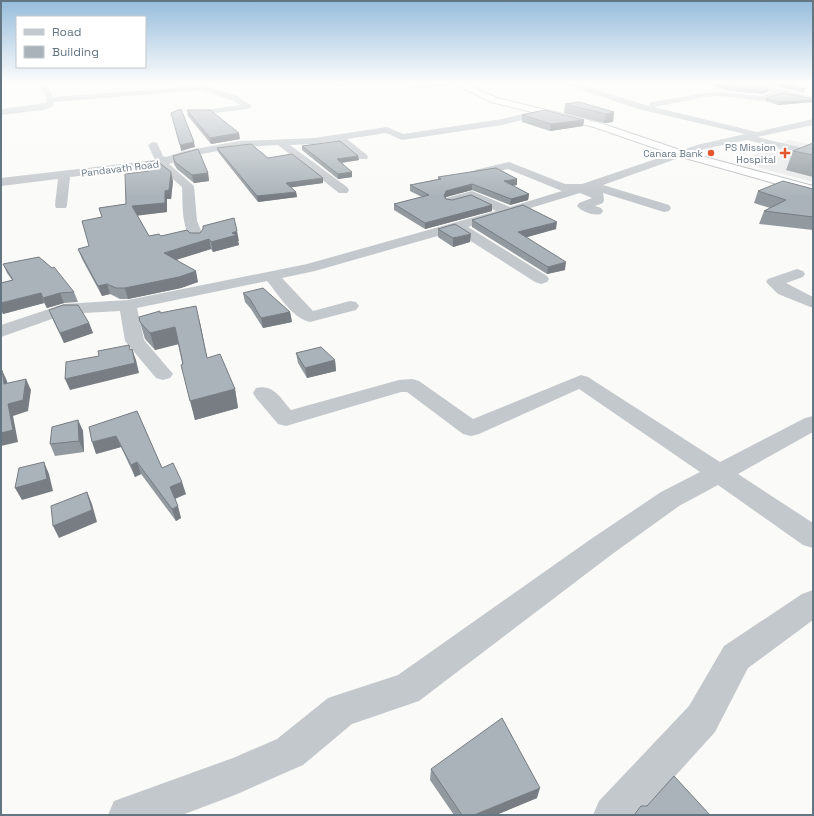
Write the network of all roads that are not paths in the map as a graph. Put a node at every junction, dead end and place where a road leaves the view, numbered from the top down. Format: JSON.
{"nodes":[{"id":1,"x":510,"y":120,"type":"edge"},
{"id":2,"x":577,"y":120,"type":"edge"},
{"id":3,"x":698,"y":120,"type":"edge"},
{"id":4,"x":813,"y":122,"type":"edge"},
{"id":5,"x":785,"y":129,"type":"junction"},
{"id":6,"x":758,"y":134,"type":"junction"},
{"id":7,"x":805,"y":135,"type":"dead end"},
{"id":8,"x":212,"y":136,"type":"edge"},
{"id":9,"x":744,"y":137,"type":"junction"},
{"id":10,"x":339,"y":138,"type":"junction"},
{"id":11,"x":280,"y":142,"type":"junction"},
{"id":12,"x":153,"y":145,"type":"dead end"},
{"id":13,"x":219,"y":148,"type":"junction"},
{"id":14,"x":803,"y":151,"type":"edge"},
{"id":15,"x":682,"y":154,"type":"junction"},
{"id":16,"x":363,"y":157,"type":"dead end"},
{"id":17,"x":163,"y":162,"type":"junction"},
{"id":18,"x":479,"y":172,"type":"edge"},
{"id":19,"x":64,"y":174,"type":"junction"},
{"id":20,"x":1,"y":182,"type":"edge"},
{"id":21,"x":583,"y":188,"type":"junction"},
{"id":22,"x":343,"y":190,"type":"dead end"},
{"id":23,"x":813,"y":190,"type":"edge"},
{"id":24,"x":451,"y":201,"type":"edge"},
{"id":25,"x":60,"y":205,"type":"dead end"},
{"id":26,"x":664,"y":208,"type":"dead end"},
{"id":27,"x":508,"y":211,"type":"junction"},
{"id":28,"x":596,"y":211,"type":"dead end"},
{"id":29,"x":458,"y":226,"type":"junction"},
{"id":30,"x":197,"y":238,"type":"edge"},
{"id":31,"x":797,"y":274,"type":"dead end"},
{"id":32,"x":271,"y":276,"type":"junction"},
{"id":33,"x":541,"y":279,"type":"dead end"},
{"id":34,"x":813,"y":303,"type":"edge"},
{"id":35,"x":128,"y":305,"type":"junction"},
{"id":36,"x":350,"y":306,"type":"dead end"},
{"id":37,"x":1,"y":331,"type":"edge"},
{"id":38,"x":163,"y":374,"type":"dead end"},
{"id":39,"x":264,"y":393,"type":"dead end"},
{"id":40,"x":813,"y":423,"type":"edge"},
{"id":41,"x":719,"y":474,"type":"junction"},
{"id":42,"x":813,"y":537,"type":"edge"},
{"id":43,"x":813,"y":603,"type":"edge"},
{"id":44,"x":128,"y":815,"type":"edge"},
{"id":45,"x":613,"y":815,"type":"edge"}],
"edges":[{"from":1,"to":10,"type":"street","name":"Pandavath Road"},
{"from":2,"to":15,"type":"highway"},
{"from":3,"to":6,"type":"street"},
{"from":4,"to":5,"type":"street"},
{"from":5,"to":6,"type":"street"},
{"from":5,"to":7,"type":"street"},
{"from":6,"to":9,"type":"street"},
{"from":8,"to":13,"type":"street"},
{"from":9,"to":14,"type":"street"},
{"from":9,"to":15,"type":"street"},
{"from":10,"to":11,"type":"street","name":"Pandavath Road"},
{"from":10,"to":16,"type":"street"},
{"from":11,"to":13,"type":"street","name":"Pandavath Road"},
{"from":11,"to":22,"type":"street"},
{"from":12,"to":17,"type":"street"},
{"from":13,"to":17,"type":"street","name":"Pandavath Road"},
{"from":15,"to":21,"type":"street"},
{"from":15,"to":23,"type":"highway"},
{"from":17,"to":19,"type":"street","name":"Pandavath Road"},
{"from":17,"to":30,"type":"street"},
{"from":18,"to":21,"type":"street"},
{"from":19,"to":20,"type":"street","name":"Pandavath Road"},
{"from":19,"to":25,"type":"street"},
{"from":21,"to":26,"type":"street"},
{"from":21,"to":27,"type":"street"},
{"from":21,"to":28,"type":"street"},
{"from":24,"to":27,"type":"street"},
{"from":27,"to":29,"type":"street"},
{"from":29,"to":32,"type":"street"},
{"from":29,"to":33,"type":"street"},
{"from":31,"to":34,"type":"street"},
{"from":32,"to":35,"type":"street"},
{"from":32,"to":36,"type":"street"},
{"from":35,"to":37,"type":"street"},
{"from":35,"to":38,"type":"street"},
{"from":39,"to":41,"type":"street"},
{"from":40,"to":41,"type":"street"},
{"from":41,"to":42,"type":"street"},
{"from":41,"to":44,"type":"street"},
{"from":43,"to":45,"type":"street"}]}
